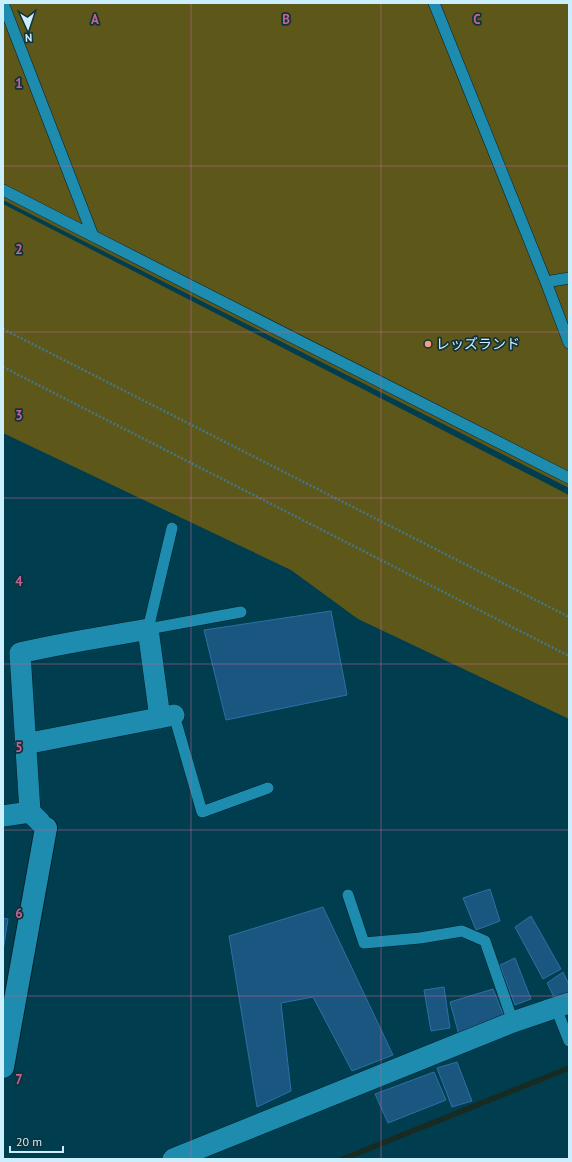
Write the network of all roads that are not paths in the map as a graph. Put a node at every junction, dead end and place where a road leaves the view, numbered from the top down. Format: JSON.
{"nodes":[{"id":1,"x":3,"y":3,"type":"edge"},
{"id":2,"x":434,"y":3,"type":"edge"},
{"id":3,"x":3,"y":190,"type":"edge"},
{"id":4,"x":93,"y":236,"type":"junction"},
{"id":5,"x":569,"y":278,"type":"edge"},
{"id":6,"x":546,"y":282,"type":"junction"},
{"id":7,"x":569,"y":343,"type":"edge"},
{"id":8,"x":569,"y":478,"type":"edge"},
{"id":9,"x":172,"y":528,"type":"dead end"},
{"id":10,"x":242,"y":612,"type":"dead end"},
{"id":11,"x":148,"y":629,"type":"junction"},
{"id":12,"x":167,"y":717,"type":"junction"},
{"id":13,"x":25,"y":744,"type":"junction"},
{"id":14,"x":268,"y":788,"type":"dead end"},
{"id":15,"x":30,"y":812,"type":"junction"},
{"id":16,"x":3,"y":816,"type":"edge"},
{"id":17,"x":46,"y":828,"type":"joint"},
{"id":18,"x":348,"y":895,"type":"dead end"},
{"id":19,"x":563,"y":1005,"type":"edge"},
{"id":20,"x":513,"y":1022,"type":"junction"},
{"id":21,"x":569,"y":1040,"type":"edge"},
{"id":22,"x":3,"y":1067,"type":"edge"},
{"id":23,"x":212,"y":1152,"type":"edge"},
{"id":24,"x":173,"y":1159,"type":"edge"}],
"edges":[{"from":1,"to":4,"type":"lane"},
{"from":2,"to":6,"type":"lane"},
{"from":3,"to":4,"type":"lane"},
{"from":4,"to":8,"type":"lane"},
{"from":5,"to":6,"type":"lane"},
{"from":6,"to":7,"type":"lane"},
{"from":9,"to":11,"type":"lane"},
{"from":10,"to":11,"type":"lane"},
{"from":11,"to":12,"type":"street"},
{"from":11,"to":13,"type":"street"},
{"from":12,"to":13,"type":"street"},
{"from":12,"to":14,"type":"lane"},
{"from":13,"to":15,"type":"street"},
{"from":15,"to":16,"type":"street"},
{"from":15,"to":17,"type":"street"},
{"from":17,"to":22,"type":"street"},
{"from":18,"to":20,"type":"lane"},
{"from":19,"to":20,"type":"street"},
{"from":19,"to":21,"type":"lane"},
{"from":20,"to":23,"type":"street"},
{"from":23,"to":24,"type":"street"}]}
